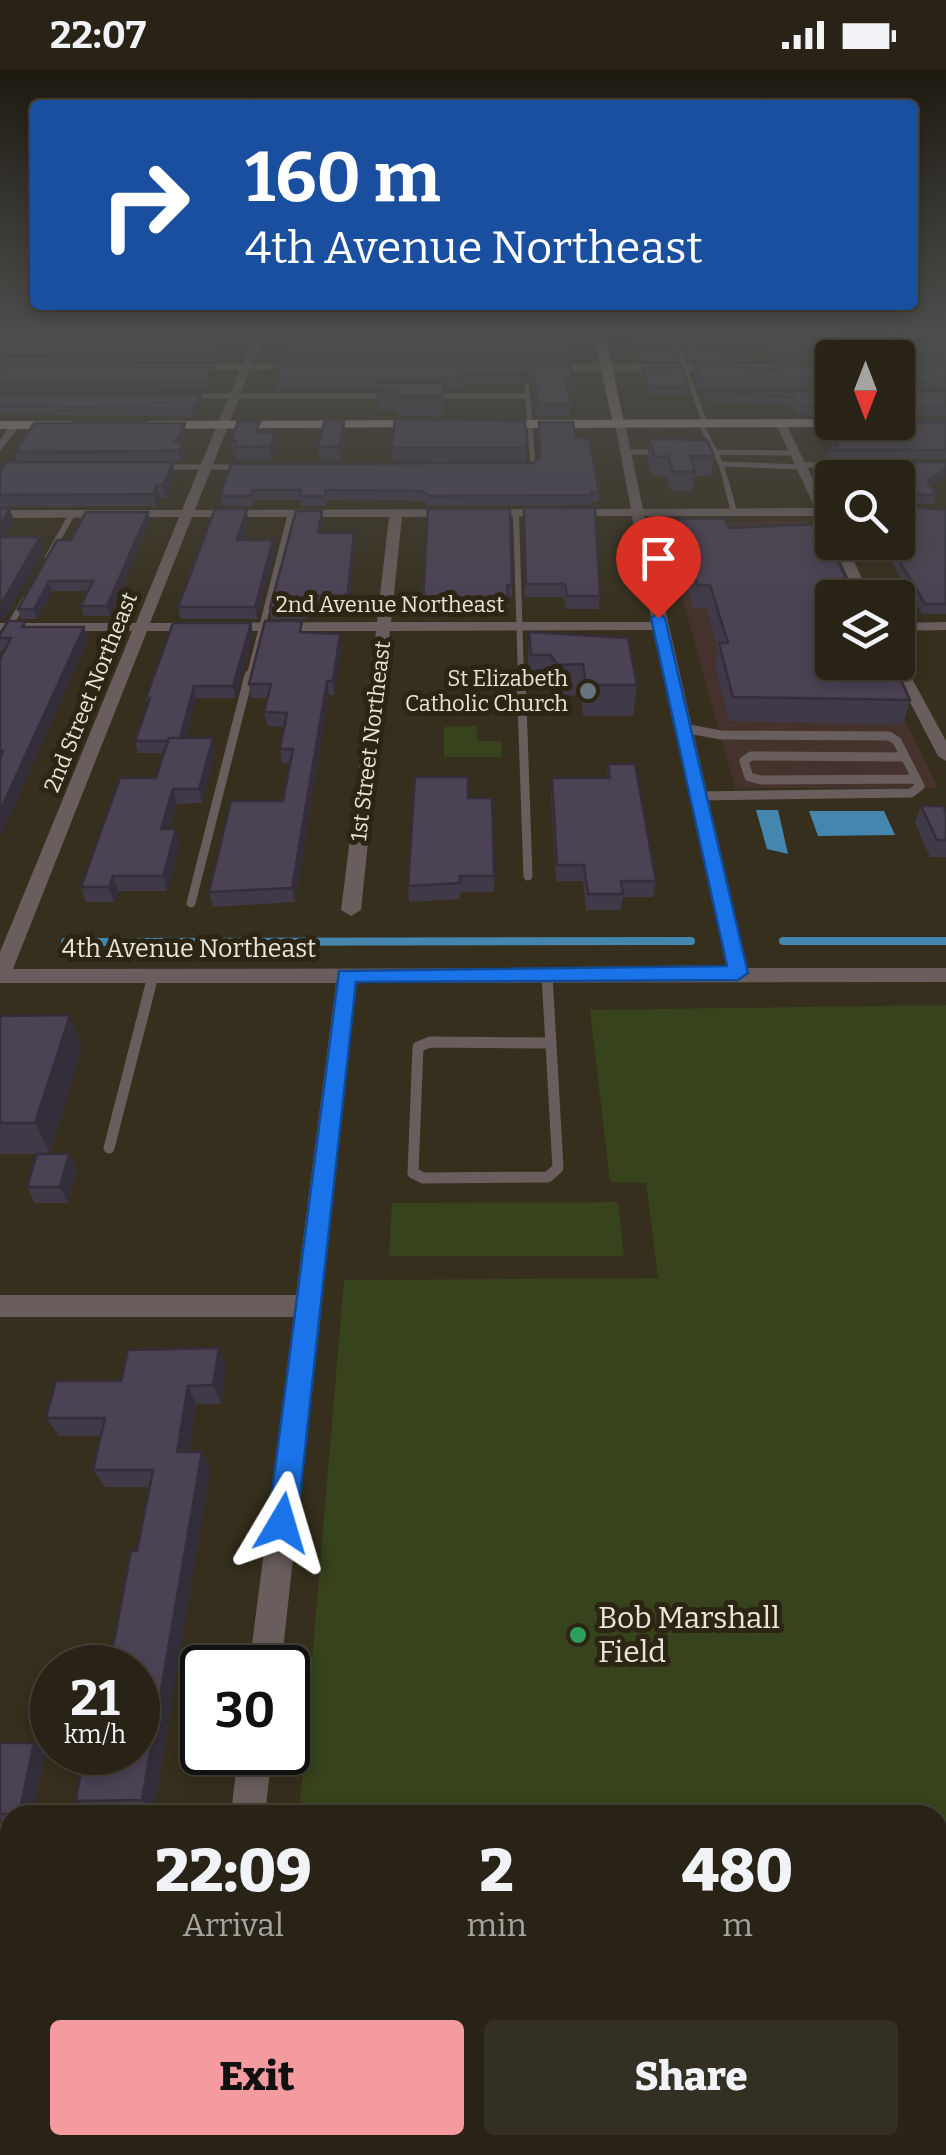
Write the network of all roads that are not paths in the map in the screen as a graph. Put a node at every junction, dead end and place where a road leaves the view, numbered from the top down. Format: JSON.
{"nodes":[{"id":1,"x":221,"y":430,"type":"edge"},
{"id":2,"x":530,"y":430,"type":"edge"},
{"id":3,"x":621,"y":430,"type":"edge"},
{"id":4,"x":706,"y":430,"type":"edge"},
{"id":5,"x":785,"y":430,"type":"edge"},
{"id":6,"x":626,"y":452,"type":"junction"},
{"id":7,"x":678,"y":452,"type":"edge"},
{"id":8,"x":695,"y":452,"type":"edge"},
{"id":9,"x":712,"y":452,"type":"junction"},
{"id":10,"x":799,"y":461,"type":"junction"},
{"id":11,"x":815,"y":462,"type":"edge"},
{"id":12,"x":721,"y":464,"type":"junction"},
{"id":13,"x":152,"y":467,"type":"edge"},
{"id":14,"x":206,"y":467,"type":"junction"},
{"id":15,"x":262,"y":467,"type":"edge"},
{"id":16,"x":514,"y":467,"type":"edge"},
{"id":17,"x":815,"y":489,"type":"edge"},
{"id":18,"x":637,"y":512,"type":"junction"},
{"id":19,"x":734,"y":512,"type":"junction"},
{"id":20,"x":815,"y":512,"type":"edge"},
{"id":21,"x":291,"y":513,"type":"junction"},
{"id":22,"x":396,"y":513,"type":"junction"},
{"id":23,"x":516,"y":513,"type":"junction"},
{"id":24,"x":0,"y":514,"type":"edge"},
{"id":25,"x":72,"y":514,"type":"junction"},
{"id":26,"x":187,"y":514,"type":"junction"},
{"id":27,"x":45,"y":562,"type":"edge"},
{"id":28,"x":27,"y":594,"type":"edge"},
{"id":29,"x":517,"y":626,"type":"junction"},
{"id":30,"x":660,"y":626,"type":"junction"},
{"id":31,"x":946,"y":626,"type":"edge"},
{"id":32,"x":5,"y":627,"type":"edge"},
{"id":33,"x":141,"y":627,"type":"junction"},
{"id":34,"x":261,"y":627,"type":"junction"},
{"id":35,"x":383,"y":627,"type":"junction"},
{"id":36,"x":915,"y":627,"type":"edge"},
{"id":37,"x":0,"y":644,"type":"edge"},
{"id":38,"x":906,"y":680,"type":"edge"},
{"id":39,"x":682,"y":728,"type":"junction"},
{"id":40,"x":905,"y":756,"type":"junction"},
{"id":41,"x":946,"y":756,"type":"edge"},
{"id":42,"x":916,"y":780,"type":"junction"},
{"id":43,"x":698,"y":796,"type":"junction"},
{"id":44,"x":528,"y":876,"type":"dead end"},
{"id":45,"x":191,"y":903,"type":"dead end"},
{"id":46,"x":351,"y":910,"type":"dead end"},
{"id":47,"x":738,"y":973,"type":"junction"},
{"id":48,"x":547,"y":974,"type":"junction"},
{"id":49,"x":946,"y":975,"type":"edge"},
{"id":50,"x":0,"y":976,"type":"edge"},
{"id":51,"x":154,"y":976,"type":"junction"},
{"id":52,"x":346,"y":976,"type":"junction"},
{"id":53,"x":550,"y":1043,"type":"junction"},
{"id":54,"x":109,"y":1148,"type":"dead end"},
{"id":55,"x":0,"y":1306,"type":"edge"},
{"id":56,"x":308,"y":1306,"type":"junction"},
{"id":57,"x":269,"y":1645,"type":"edge"},
{"id":58,"x":253,"y":1775,"type":"edge"},
{"id":59,"x":249,"y":1805,"type":"edge"}],
"edges":[{"from":1,"to":14,"type":"street","name":"2nd Street Northeast"},
{"from":2,"to":16,"type":"lane"},
{"from":3,"to":6,"type":"street"},
{"from":4,"to":9,"type":"lane"},
{"from":5,"to":10,"type":"street"},
{"from":6,"to":7,"type":"lane"},
{"from":6,"to":18,"type":"street"},
{"from":8,"to":9,"type":"lane"},
{"from":9,"to":10,"type":"lane"},
{"from":9,"to":12,"type":"lane"},
{"from":10,"to":11,"type":"lane"},
{"from":10,"to":12,"type":"lane"},
{"from":10,"to":17,"type":"street"},
{"from":12,"to":19,"type":"lane"},
{"from":13,"to":14,"type":"lane"},
{"from":14,"to":15,"type":"lane"},
{"from":14,"to":26,"type":"street","name":"2nd Street Northeast"},
{"from":18,"to":19,"type":"street"},
{"from":18,"to":23,"type":"street"},
{"from":18,"to":30,"type":"street"},
{"from":19,"to":20,"type":"street"},
{"from":21,"to":22,"type":"street"},
{"from":21,"to":26,"type":"street"},
{"from":21,"to":34,"type":"lane"},
{"from":22,"to":23,"type":"street"},
{"from":22,"to":35,"type":"street","name":"1st Street Northeast"},
{"from":23,"to":29,"type":"lane"},
{"from":24,"to":25,"type":"street"},
{"from":25,"to":26,"type":"street"},
{"from":25,"to":27,"type":"lane"},
{"from":26,"to":33,"type":"street","name":"2nd Street Northeast"},
{"from":28,"to":32,"type":"lane"},
{"from":29,"to":30,"type":"street","name":"2nd Avenue Northeast"},
{"from":29,"to":35,"type":"street","name":"2nd Avenue Northeast"},
{"from":29,"to":44,"type":"lane"},
{"from":30,"to":39,"type":"street"},
{"from":31,"to":36,"type":"street"},
{"from":32,"to":33,"type":"street","name":"2nd Avenue Northeast"},
{"from":32,"to":37,"type":"lane"},
{"from":33,"to":34,"type":"street","name":"2nd Avenue Northeast"},
{"from":33,"to":50,"type":"street","name":"2nd Street Northeast"},
{"from":34,"to":35,"type":"street","name":"2nd Avenue Northeast"},
{"from":34,"to":45,"type":"lane"},
{"from":35,"to":46,"type":"street","name":"1st Street Northeast"},
{"from":38,"to":41,"type":"street"},
{"from":39,"to":40,"type":"lane"},
{"from":39,"to":43,"type":"street"},
{"from":40,"to":42,"type":"lane"},
{"from":40,"to":42,"type":"lane"},
{"from":42,"to":43,"type":"lane"},
{"from":43,"to":47,"type":"street"},
{"from":47,"to":48,"type":"street","name":"4th Avenue Northeast"},
{"from":47,"to":49,"type":"street","name":"4th Avenue Northeast"},
{"from":48,"to":52,"type":"street","name":"4th Avenue Northeast"},
{"from":48,"to":53,"type":"lane"},
{"from":50,"to":51,"type":"street","name":"4th Avenue Northeast"},
{"from":51,"to":52,"type":"street","name":"4th Avenue Northeast"},
{"from":51,"to":54,"type":"lane"},
{"from":52,"to":56,"type":"street"},
{"from":53,"to":53,"type":"lane"},
{"from":55,"to":56,"type":"street"},
{"from":56,"to":57,"type":"street"},
{"from":58,"to":59,"type":"street"}]}
